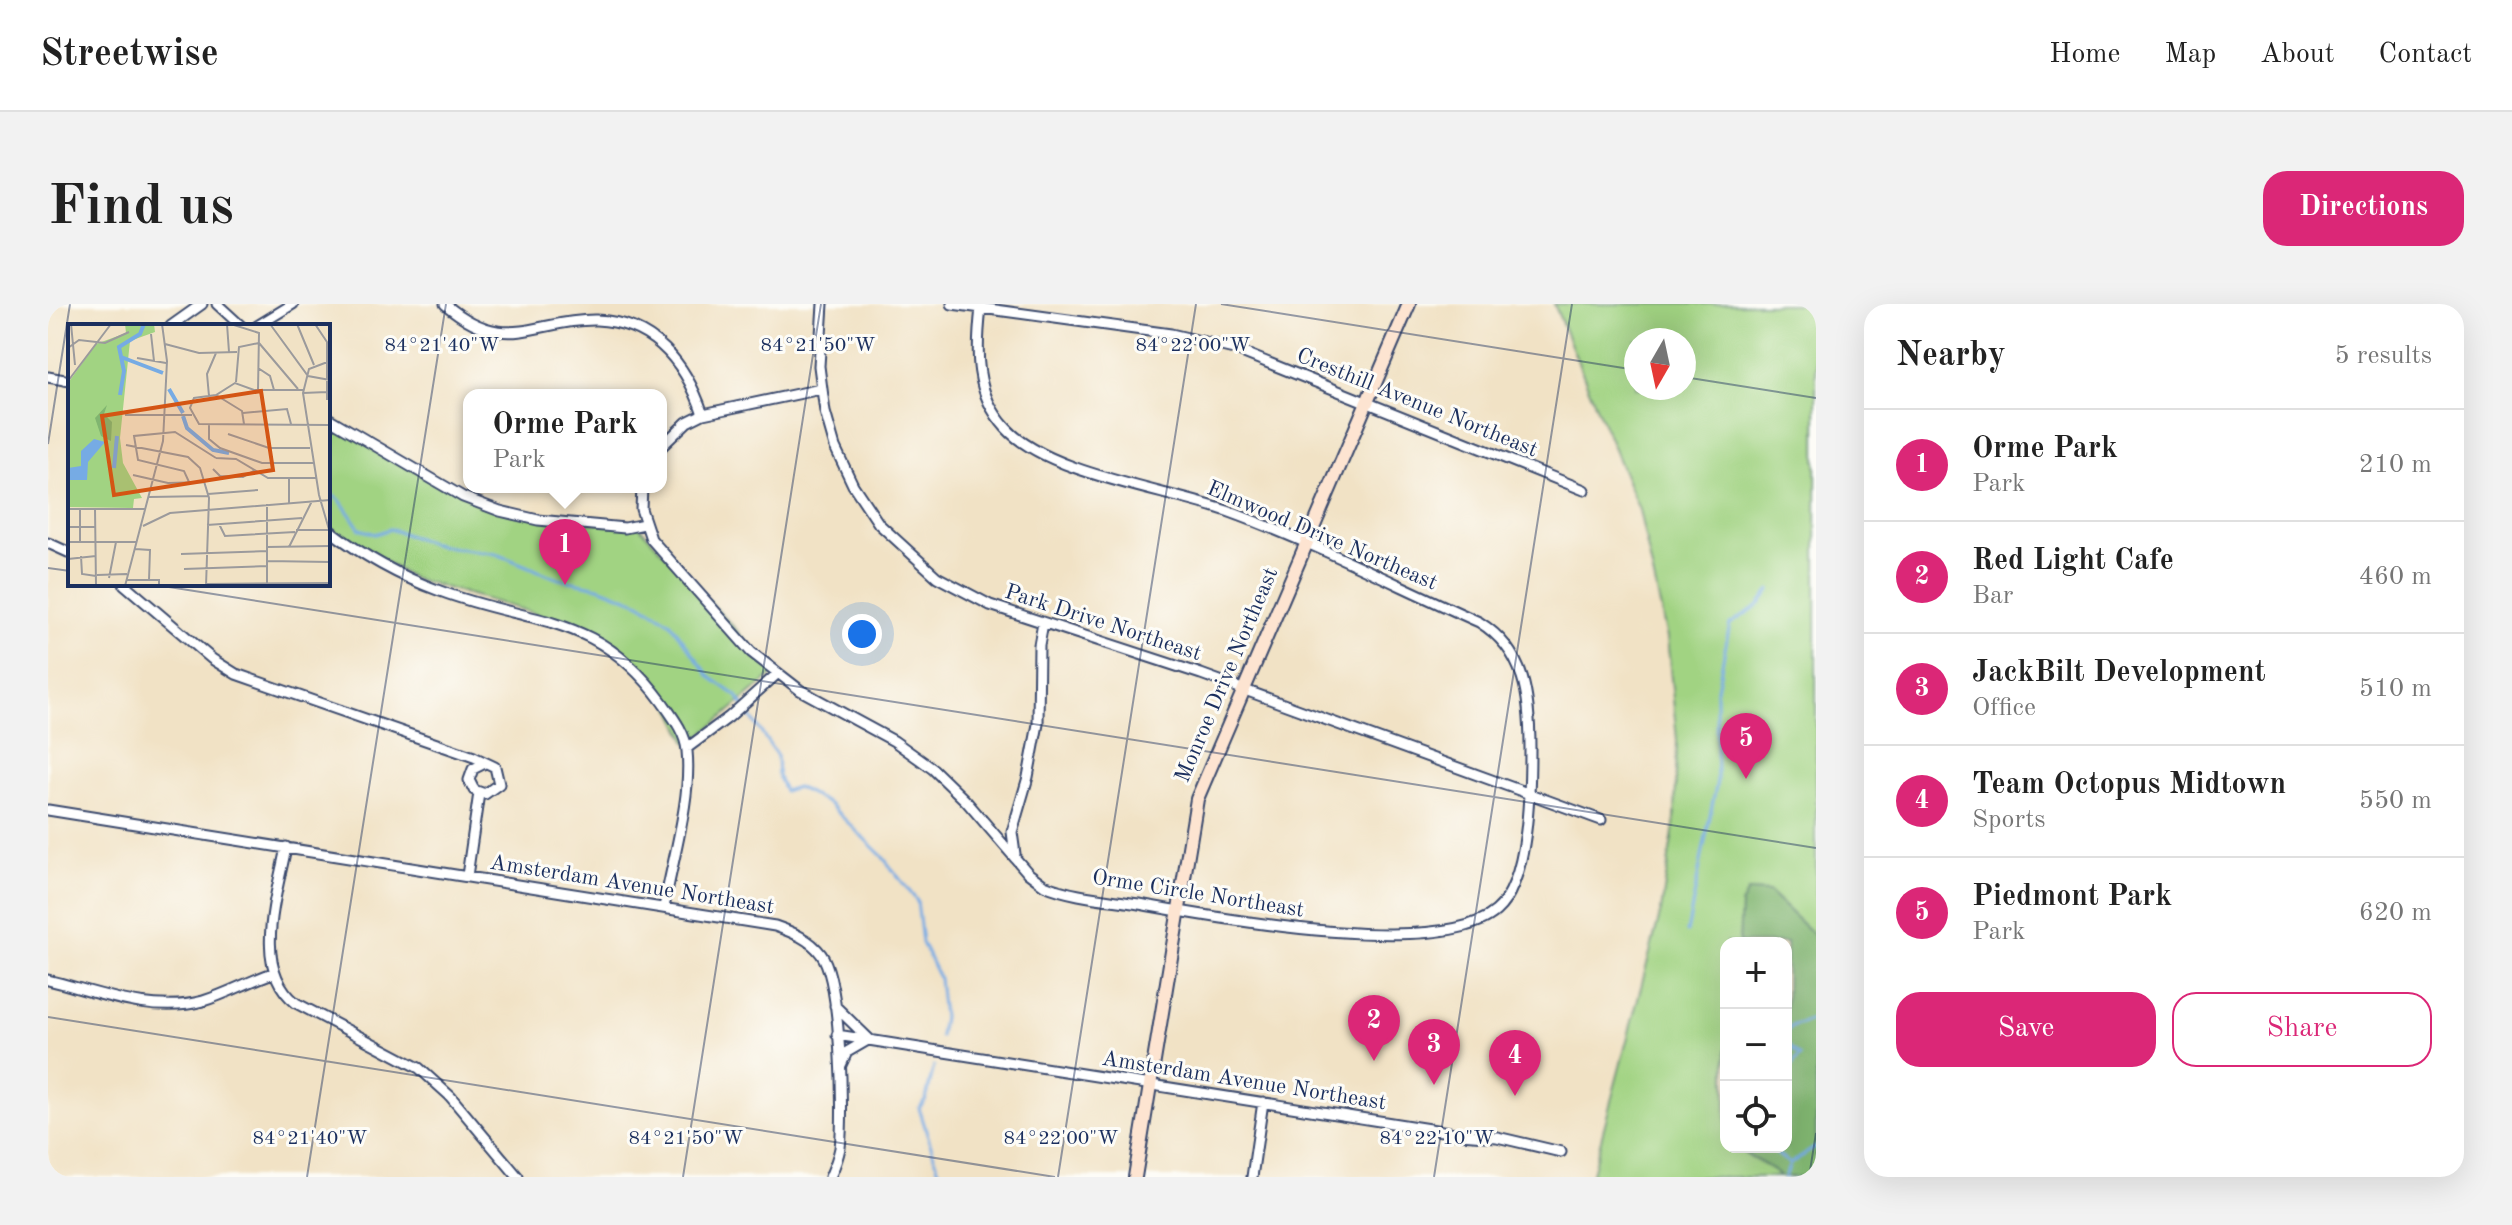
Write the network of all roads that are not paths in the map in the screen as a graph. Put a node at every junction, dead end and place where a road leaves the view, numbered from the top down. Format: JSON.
{"nodes":[{"id":1,"x":202,"y":304,"type":"edge"},
{"id":2,"x":217,"y":304,"type":"edge"},
{"id":3,"x":293,"y":304,"type":"edge"},
{"id":4,"x":445,"y":304,"type":"edge"},
{"id":5,"x":823,"y":304,"type":"edge"},
{"id":6,"x":952,"y":304,"type":"edge"},
{"id":7,"x":1409,"y":304,"type":"edge"},
{"id":8,"x":981,"y":308,"type":"junction"},
{"id":9,"x":174,"y":324,"type":"edge"},
{"id":10,"x":239,"y":324,"type":"edge"},
{"id":11,"x":260,"y":324,"type":"edge"},
{"id":12,"x":48,"y":377,"type":"edge"},
{"id":13,"x":68,"y":381,"type":"edge"},
{"id":14,"x":821,"y":389,"type":"junction"},
{"id":15,"x":1366,"y":403,"type":"junction"},
{"id":16,"x":703,"y":414,"type":"junction"},
{"id":17,"x":330,"y":419,"type":"edge"},
{"id":18,"x":667,"y":440,"type":"edge"},
{"id":19,"x":1584,"y":490,"type":"dead end"},
{"id":20,"x":642,"y":493,"type":"edge"},
{"id":21,"x":644,"y":524,"type":"junction"},
{"id":22,"x":330,"y":530,"type":"edge"},
{"id":23,"x":48,"y":543,"type":"edge"},
{"id":24,"x":1304,"y":544,"type":"junction"},
{"id":25,"x":68,"y":552,"type":"edge"},
{"id":26,"x":126,"y":586,"type":"edge"},
{"id":27,"x":1043,"y":623,"type":"junction"},
{"id":28,"x":777,"y":674,"type":"junction"},
{"id":29,"x":1241,"y":689,"type":"junction"},
{"id":30,"x":687,"y":748,"type":"junction"},
{"id":31,"x":483,"y":764,"type":"junction"},
{"id":32,"x":479,"y":793,"type":"junction"},
{"id":33,"x":1528,"y":793,"type":"junction"},
{"id":34,"x":48,"y":810,"type":"edge"},
{"id":35,"x":1601,"y":820,"type":"dead end"},
{"id":36,"x":286,"y":847,"type":"junction"},
{"id":37,"x":1018,"y":861,"type":"junction"},
{"id":38,"x":467,"y":876,"type":"junction"},
{"id":39,"x":664,"y":908,"type":"junction"},
{"id":40,"x":1178,"y":911,"type":"junction"},
{"id":41,"x":273,"y":973,"type":"junction"},
{"id":42,"x":48,"y":980,"type":"edge"},
{"id":43,"x":835,"y":1006,"type":"junction"},
{"id":44,"x":837,"y":1035,"type":"junction"},
{"id":45,"x":870,"y":1040,"type":"junction"},
{"id":46,"x":839,"y":1070,"type":"junction"},
{"id":47,"x":1150,"y":1084,"type":"junction"},
{"id":48,"x":1263,"y":1102,"type":"junction"},
{"id":49,"x":1561,"y":1152,"type":"dead end"},
{"id":50,"x":518,"y":1177,"type":"edge"},
{"id":51,"x":830,"y":1177,"type":"edge"},
{"id":52,"x":1135,"y":1177,"type":"edge"},
{"id":53,"x":1252,"y":1177,"type":"edge"}],
"edges":[{"from":1,"to":9,"type":"street"},
{"from":2,"to":10,"type":"street"},
{"from":3,"to":11,"type":"street"},
{"from":4,"to":16,"type":"street"},
{"from":5,"to":14,"type":"street","name":"Park Drive Northeast"},
{"from":6,"to":8,"type":"street","name":"Cresthill Avenue Northeast"},
{"from":7,"to":15,"type":"main road","name":"Monroe Drive Northeast"},
{"from":8,"to":15,"type":"street","name":"Cresthill Avenue Northeast"},
{"from":8,"to":24,"type":"street","name":"Elmwood Drive Northeast"},
{"from":12,"to":13,"type":"street"},
{"from":14,"to":16,"type":"street"},
{"from":14,"to":27,"type":"street","name":"Park Drive Northeast"},
{"from":15,"to":19,"type":"street","name":"Cresthill Avenue Northeast"},
{"from":15,"to":24,"type":"main road","name":"Monroe Drive Northeast"},
{"from":16,"to":18,"type":"street"},
{"from":17,"to":21,"type":"street"},
{"from":20,"to":21,"type":"street"},
{"from":21,"to":28,"type":"street","name":"Orme Circle Northeast"},
{"from":22,"to":30,"type":"street"},
{"from":23,"to":25,"type":"street"},
{"from":24,"to":29,"type":"main road","name":"Monroe Drive Northeast"},
{"from":24,"to":33,"type":"street","name":"Elmwood Drive Northeast"},
{"from":26,"to":31,"type":"street"},
{"from":27,"to":29,"type":"street","name":"Park Drive Northeast"},
{"from":27,"to":37,"type":"street"},
{"from":28,"to":30,"type":"street"},
{"from":28,"to":37,"type":"street","name":"Orme Circle Northeast"},
{"from":29,"to":33,"type":"street","name":"Park Drive Northeast"},
{"from":29,"to":40,"type":"main road","name":"Monroe Drive Northeast"},
{"from":30,"to":39,"type":"street"},
{"from":31,"to":32,"type":"street"},
{"from":31,"to":32,"type":"street"},
{"from":32,"to":38,"type":"street"},
{"from":33,"to":35,"type":"street","name":"Park Drive Northeast"},
{"from":33,"to":40,"type":"street","name":"Orme Circle Northeast"},
{"from":34,"to":36,"type":"street","name":"Amsterdam Avenue Northeast"},
{"from":36,"to":38,"type":"street","name":"Amsterdam Avenue Northeast"},
{"from":36,"to":41,"type":"street"},
{"from":37,"to":40,"type":"street","name":"Orme Circle Northeast"},
{"from":38,"to":39,"type":"street","name":"Amsterdam Avenue Northeast"},
{"from":39,"to":43,"type":"street","name":"Amsterdam Avenue Northeast"},
{"from":40,"to":47,"type":"main road","name":"Monroe Drive Northeast"},
{"from":41,"to":42,"type":"street"},
{"from":41,"to":50,"type":"street"},
{"from":43,"to":44,"type":"street","name":"Amsterdam Avenue Northeast"},
{"from":43,"to":45,"type":"street"},
{"from":44,"to":45,"type":"street","name":"Amsterdam Avenue Northeast"},
{"from":44,"to":46,"type":"street"},
{"from":45,"to":46,"type":"street"},
{"from":45,"to":47,"type":"street","name":"Amsterdam Avenue Northeast"},
{"from":46,"to":51,"type":"street"},
{"from":47,"to":48,"type":"street","name":"Amsterdam Avenue Northeast"},
{"from":47,"to":52,"type":"main road","name":"Monroe Drive Northeast"},
{"from":48,"to":49,"type":"street","name":"Amsterdam Avenue Northeast"},
{"from":48,"to":53,"type":"street"}]}
